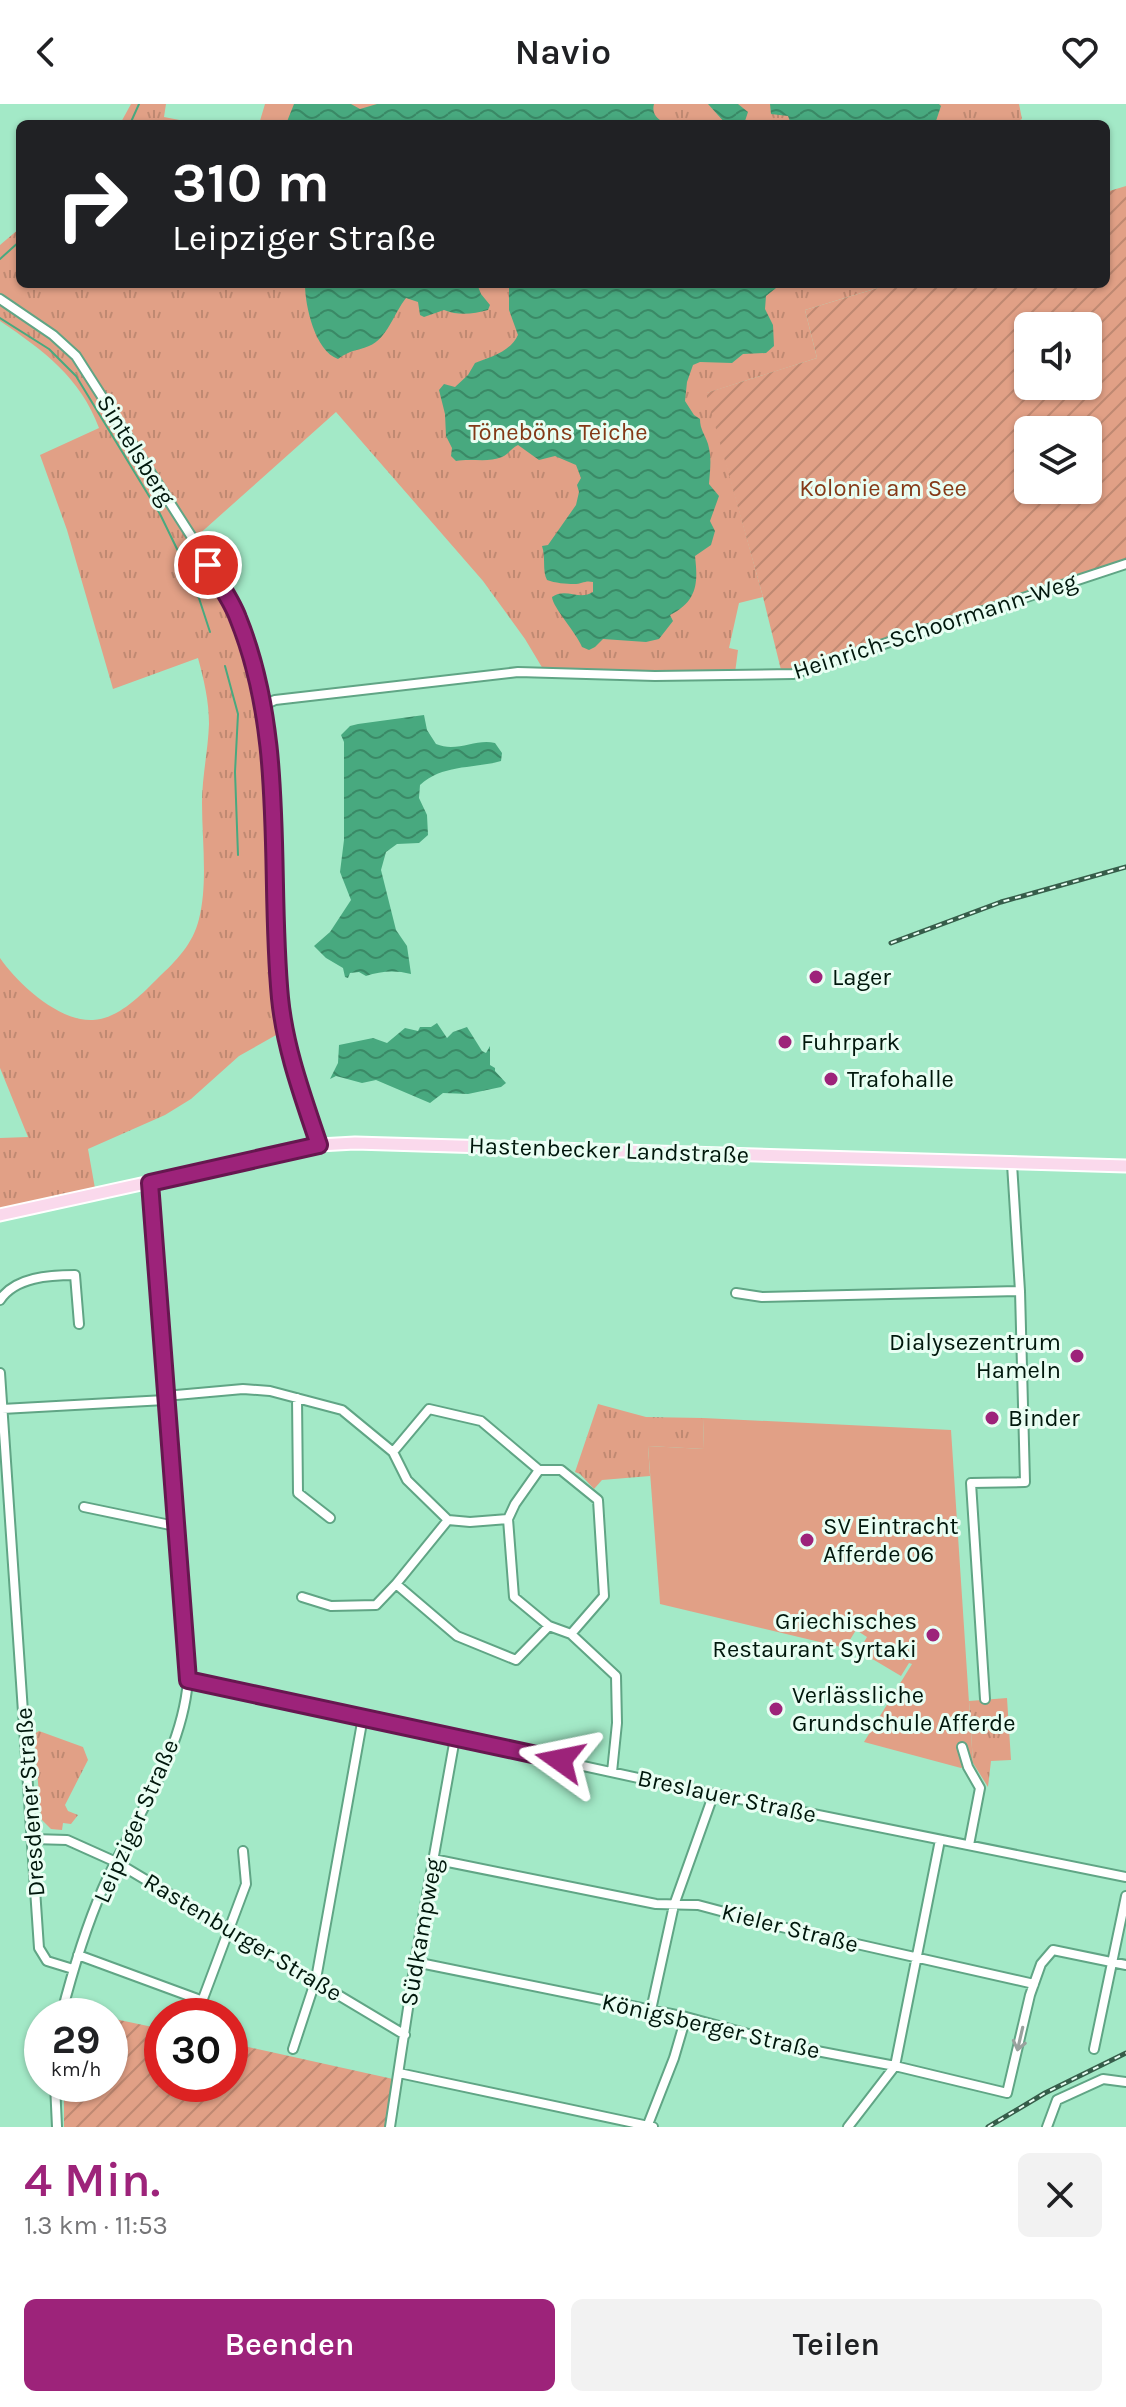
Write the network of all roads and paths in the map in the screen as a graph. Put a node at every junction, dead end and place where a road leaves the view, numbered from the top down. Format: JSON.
{"nodes":[{"id":1,"x":0,"y":299,"type":"edge"},
{"id":2,"x":1126,"y":564,"type":"edge"},
{"id":3,"x":264,"y":705,"type":"junction"},
{"id":4,"x":319,"y":1145,"type":"junction"},
{"id":5,"x":1012,"y":1164,"type":"junction"},
{"id":6,"x":1126,"y":1166,"type":"edge"},
{"id":7,"x":150,"y":1183,"type":"junction"},
{"id":8,"x":0,"y":1215,"type":"edge"},
{"id":9,"x":1020,"y":1291,"type":"junction"},
{"id":10,"x":736,"y":1293,"type":"dead end"},
{"id":11,"x":0,"y":1300,"type":"edge"},
{"id":12,"x":79,"y":1324,"type":"dead end"},
{"id":13,"x":0,"y":1373,"type":"edge"},
{"id":14,"x":165,"y":1398,"type":"junction"},
{"id":15,"x":297,"y":1398,"type":"junction"},
{"id":16,"x":2,"y":1409,"type":"junction"},
{"id":17,"x":393,"y":1452,"type":"junction"},
{"id":18,"x":539,"y":1470,"type":"junction"},
{"id":19,"x":84,"y":1507,"type":"dead end"},
{"id":20,"x":330,"y":1518,"type":"dead end"},
{"id":21,"x":508,"y":1519,"type":"junction"},
{"id":22,"x":448,"y":1520,"type":"junction"},
{"id":23,"x":175,"y":1526,"type":"junction"},
{"id":24,"x":396,"y":1584,"type":"junction"},
{"id":25,"x":302,"y":1597,"type":"dead end"},
{"id":26,"x":549,"y":1626,"type":"junction"},
{"id":27,"x":571,"y":1634,"type":"junction"},
{"id":28,"x":188,"y":1680,"type":"junction"},
{"id":29,"x":985,"y":1699,"type":"dead end"},
{"id":30,"x":363,"y":1717,"type":"junction"},
{"id":31,"x":455,"y":1738,"type":"junction"},
{"id":32,"x":962,"y":1747,"type":"dead end"},
{"id":33,"x":612,"y":1772,"type":"junction"},
{"id":34,"x":714,"y":1793,"type":"junction"},
{"id":35,"x":33,"y":1839,"type":"junction"},
{"id":36,"x":940,"y":1840,"type":"junction"},
{"id":37,"x":969,"y":1845,"type":"junction"},
{"id":38,"x":243,"y":1851,"type":"dead end"},
{"id":39,"x":433,"y":1859,"type":"junction"},
{"id":40,"x":116,"y":1862,"type":"junction"},
{"id":41,"x":1126,"y":1877,"type":"edge"},
{"id":42,"x":1126,"y":1896,"type":"edge"},
{"id":43,"x":674,"y":1905,"type":"junction"},
{"id":44,"x":230,"y":1928,"type":"junction"},
{"id":45,"x":78,"y":1955,"type":"junction"},
{"id":46,"x":917,"y":1958,"type":"junction"},
{"id":47,"x":415,"y":1962,"type":"junction"},
{"id":48,"x":1113,"y":1962,"type":"junction"},
{"id":49,"x":1126,"y":1965,"type":"edge"},
{"id":50,"x":73,"y":1969,"type":"junction"},
{"id":51,"x":316,"y":1979,"type":"junction"},
{"id":52,"x":1034,"y":1984,"type":"junction"},
{"id":53,"x":66,"y":1998,"type":"edge"},
{"id":54,"x":195,"y":1998,"type":"edge"},
{"id":55,"x":204,"y":1998,"type":"edge"},
{"id":56,"x":651,"y":2010,"type":"junction"},
{"id":57,"x":686,"y":2017,"type":"junction"},
{"id":58,"x":405,"y":2035,"type":"junction"},
{"id":59,"x":293,"y":2049,"type":"dead end"},
{"id":60,"x":1094,"y":2049,"type":"dead end"},
{"id":61,"x":895,"y":2066,"type":"junction"},
{"id":62,"x":399,"y":2073,"type":"junction"},
{"id":63,"x":1126,"y":2082,"type":"edge"},
{"id":64,"x":56,"y":2102,"type":"edge"},
{"id":65,"x":57,"y":2127,"type":"edge"},
{"id":66,"x":390,"y":2127,"type":"edge"},
{"id":67,"x":649,"y":2127,"type":"edge"},
{"id":68,"x":848,"y":2127,"type":"edge"},
{"id":69,"x":1047,"y":2127,"type":"edge"}],
"edges":[{"from":1,"to":3,"type":"street","name":"Sintelsberg"},
{"from":2,"to":3,"type":"street","name":"Heinrich-Schoormann-Weg"},
{"from":3,"to":4,"type":"street","name":"Sintelsberg"},
{"from":4,"to":5,"type":"main road","name":"Hastenbecker Landstraße"},
{"from":4,"to":7,"type":"main road","name":"Hastenbecker Landstraße"},
{"from":5,"to":6,"type":"main road","name":"Hastenbecker Landstraße"},
{"from":5,"to":9,"type":"street"},
{"from":7,"to":8,"type":"main road","name":"Hastenbecker Landstraße"},
{"from":7,"to":14,"type":"street","name":"Leipziger Straße"},
{"from":9,"to":10,"type":"street"},
{"from":9,"to":29,"type":"street"},
{"from":11,"to":12,"type":"street"},
{"from":13,"to":16,"type":"street","name":"Dresdener Straße"},
{"from":14,"to":15,"type":"street"},
{"from":14,"to":16,"type":"street"},
{"from":14,"to":23,"type":"street","name":"Leipziger Straße"},
{"from":15,"to":17,"type":"street"},
{"from":15,"to":20,"type":"street"},
{"from":16,"to":35,"type":"street","name":"Dresdener Straße"},
{"from":17,"to":18,"type":"street"},
{"from":17,"to":22,"type":"street"},
{"from":18,"to":21,"type":"street"},
{"from":18,"to":27,"type":"street"},
{"from":19,"to":23,"type":"street"},
{"from":21,"to":22,"type":"street"},
{"from":21,"to":26,"type":"street"},
{"from":22,"to":24,"type":"street"},
{"from":23,"to":28,"type":"street","name":"Leipziger Straße"},
{"from":24,"to":25,"type":"street"},
{"from":24,"to":26,"type":"street"},
{"from":26,"to":27,"type":"street"},
{"from":27,"to":33,"type":"street"},
{"from":28,"to":30,"type":"street","name":"Breslauer Straße"},
{"from":28,"to":40,"type":"street","name":"Leipziger Straße"},
{"from":30,"to":31,"type":"street","name":"Breslauer Straße"},
{"from":30,"to":51,"type":"street"},
{"from":31,"to":33,"type":"street","name":"Breslauer Straße"},
{"from":31,"to":39,"type":"street","name":"Südkampweg"},
{"from":32,"to":37,"type":"street"},
{"from":33,"to":34,"type":"street","name":"Breslauer Straße"},
{"from":34,"to":36,"type":"street","name":"Breslauer Straße"},
{"from":34,"to":43,"type":"street"},
{"from":35,"to":40,"type":"street","name":"Rastenburger Straße"},
{"from":35,"to":50,"type":"street","name":"Dresdener Straße"},
{"from":36,"to":37,"type":"street","name":"Breslauer Straße"},
{"from":36,"to":46,"type":"street"},
{"from":37,"to":41,"type":"street","name":"Breslauer Straße"},
{"from":38,"to":44,"type":"street"},
{"from":39,"to":43,"type":"street","name":"Kieler Straße"},
{"from":39,"to":47,"type":"street","name":"Südkampweg"},
{"from":40,"to":44,"type":"street","name":"Rastenburger Straße"},
{"from":40,"to":45,"type":"street","name":"Leipziger Straße"},
{"from":42,"to":48,"type":"street"},
{"from":43,"to":46,"type":"street","name":"Kieler Straße"},
{"from":43,"to":56,"type":"street"},
{"from":44,"to":51,"type":"street","name":"Rastenburger Straße"},
{"from":44,"to":55,"type":"street"},
{"from":45,"to":50,"type":"street","name":"Leipziger Straße"},
{"from":45,"to":54,"type":"street"},
{"from":46,"to":52,"type":"street","name":"Kieler Straße"},
{"from":46,"to":61,"type":"street"},
{"from":47,"to":56,"type":"street","name":"Königsberger Straße"},
{"from":47,"to":58,"type":"street","name":"Südkampweg"},
{"from":48,"to":49,"type":"street"},
{"from":48,"to":52,"type":"street"},
{"from":48,"to":60,"type":"street"},
{"from":50,"to":53,"type":"street","name":"Leipziger Straße"},
{"from":51,"to":58,"type":"street","name":"Rastenburger Straße"},
{"from":51,"to":59,"type":"street"},
{"from":52,"to":61,"type":"street","name":"Königsberger Straße","one_way":true},
{"from":56,"to":57,"type":"street","name":"Königsberger Straße"},
{"from":57,"to":61,"type":"street","name":"Königsberger Straße"},
{"from":57,"to":67,"type":"street"},
{"from":58,"to":62,"type":"street","name":"Südkampweg"},
{"from":61,"to":68,"type":"street"},
{"from":62,"to":66,"type":"street","name":"Südkampweg"},
{"from":62,"to":67,"type":"street"},
{"from":63,"to":69,"type":"street"},
{"from":64,"to":65,"type":"street"}]}
